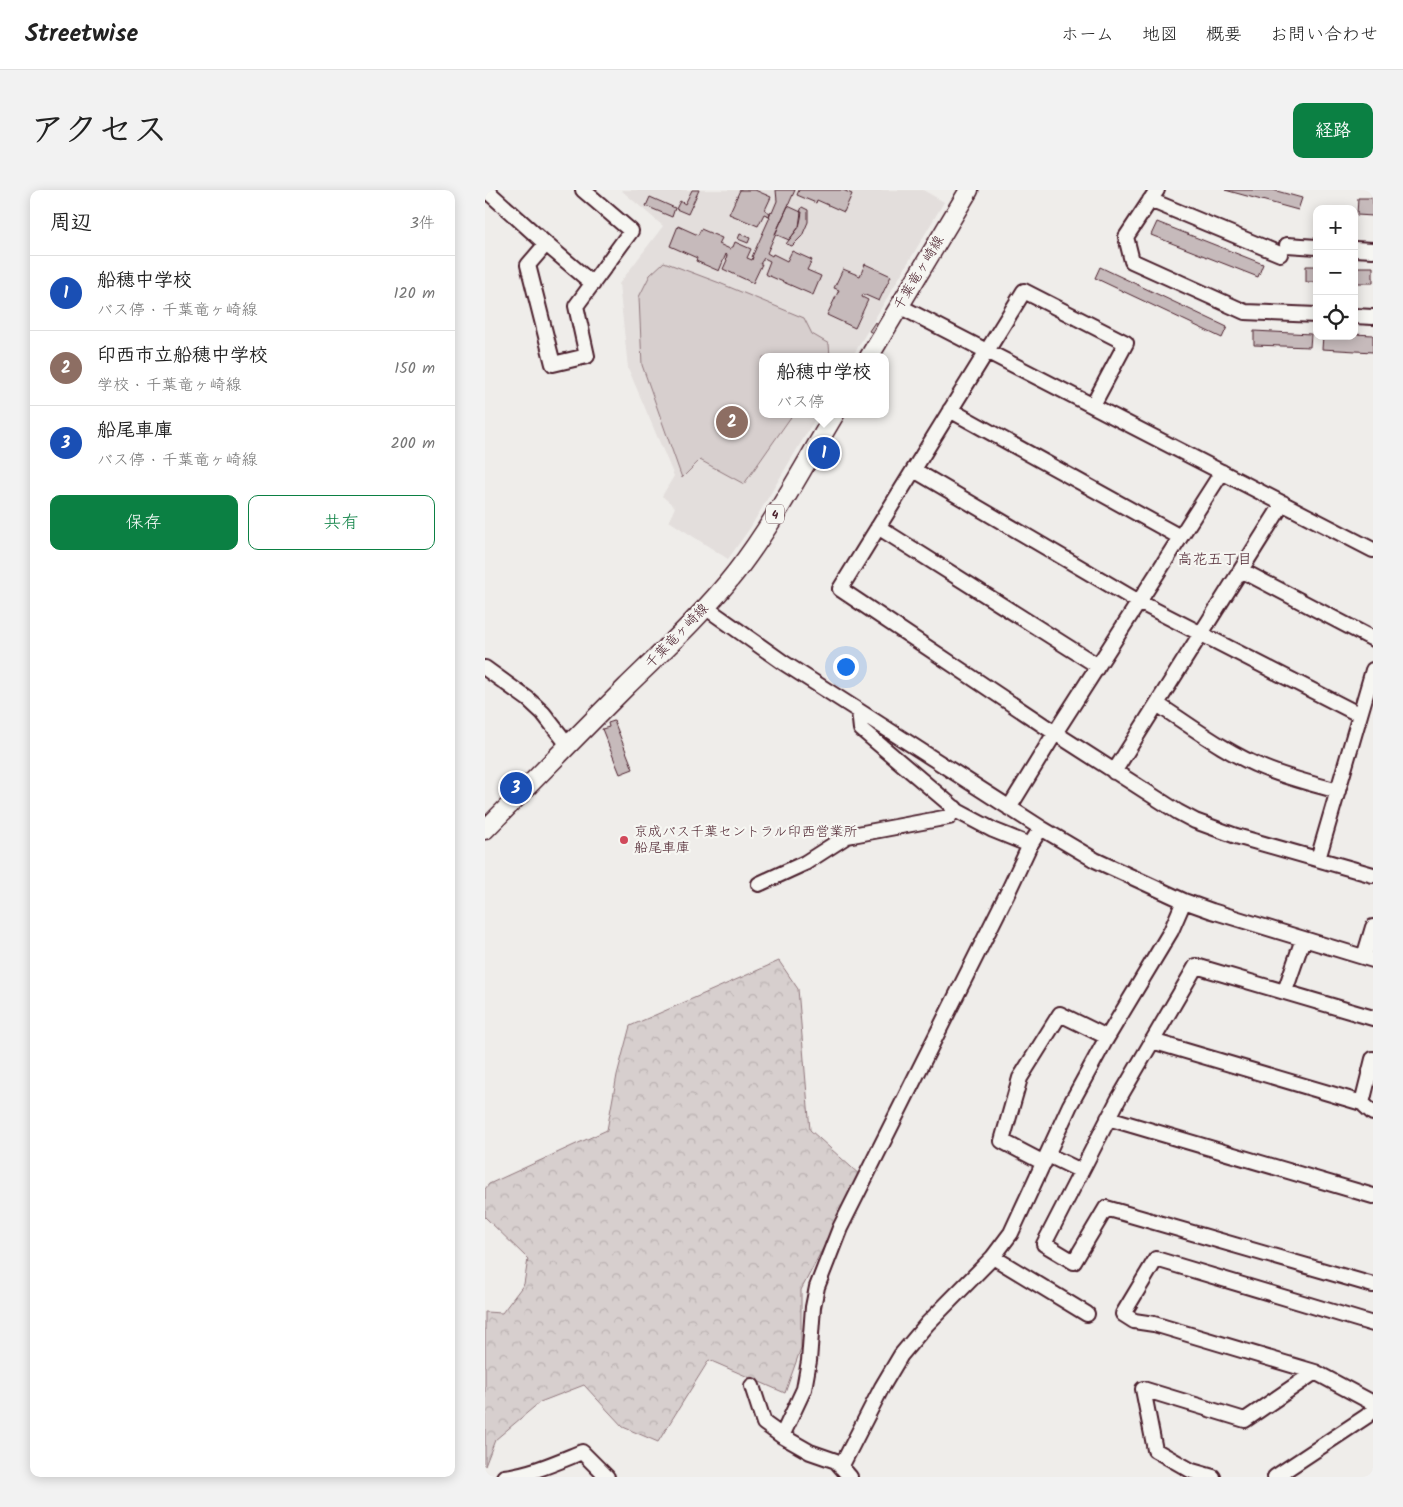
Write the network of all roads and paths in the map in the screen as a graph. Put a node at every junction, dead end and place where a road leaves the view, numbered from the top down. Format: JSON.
{"nodes":[{"id":1,"x":583,"y":190,"type":"edge"},
{"id":2,"x":969,"y":190,"type":"edge"},
{"id":3,"x":489,"y":191,"type":"edge"},
{"id":4,"x":1153,"y":195,"type":"edge"},
{"id":5,"x":546,"y":244,"type":"junction"},
{"id":6,"x":1313,"y":247,"type":"edge"},
{"id":7,"x":1358,"y":249,"type":"edge"},
{"id":8,"x":1373,"y":250,"type":"edge"},
{"id":9,"x":593,"y":284,"type":"junction"},
{"id":10,"x":899,"y":306,"type":"junction"},
{"id":11,"x":1313,"y":315,"type":"edge"},
{"id":12,"x":1358,"y":316,"type":"edge"},
{"id":13,"x":1373,"y":317,"type":"edge"},
{"id":14,"x":987,"y":351,"type":"junction"},
{"id":15,"x":871,"y":353,"type":"edge"},
{"id":16,"x":1093,"y":406,"type":"junction"},
{"id":17,"x":950,"y":410,"type":"junction"},
{"id":18,"x":833,"y":418,"type":"edge"},
{"id":19,"x":914,"y":470,"type":"junction"},
{"id":20,"x":1222,"y":472,"type":"junction"},
{"id":21,"x":1283,"y":503,"type":"junction"},
{"id":22,"x":878,"y":527,"type":"junction"},
{"id":23,"x":1180,"y":537,"type":"junction"},
{"id":24,"x":1373,"y":550,"type":"edge"},
{"id":25,"x":1241,"y":570,"type":"junction"},
{"id":26,"x":1139,"y":602,"type":"junction"},
{"id":27,"x":705,"y":607,"type":"junction"},
{"id":28,"x":1201,"y":634,"type":"junction"},
{"id":29,"x":1373,"y":639,"type":"edge"},
{"id":30,"x":1098,"y":666,"type":"junction"},
{"id":31,"x":485,"y":668,"type":"edge"},
{"id":32,"x":1373,"y":670,"type":"edge"},
{"id":33,"x":1157,"y":704,"type":"junction"},
{"id":34,"x":859,"y":711,"type":"junction"},
{"id":35,"x":1360,"y":715,"type":"junction"},
{"id":36,"x":1055,"y":733,"type":"junction"},
{"id":37,"x":568,"y":745,"type":"junction"},
{"id":38,"x":1114,"y":772,"type":"junction"},
{"id":39,"x":1338,"y":791,"type":"junction"},
{"id":40,"x":955,"y":808,"type":"junction"},
{"id":41,"x":1009,"y":808,"type":"junction"},
{"id":42,"x":1041,"y":828,"type":"junction"},
{"id":43,"x":485,"y":830,"type":"edge"},
{"id":44,"x":1030,"y":845,"type":"junction"},
{"id":45,"x":1318,"y":860,"type":"junction"},
{"id":46,"x":1373,"y":876,"type":"edge"},
{"id":47,"x":759,"y":884,"type":"dead end"},
{"id":48,"x":1183,"y":901,"type":"junction"},
{"id":49,"x":1373,"y":927,"type":"edge"},
{"id":50,"x":1303,"y":939,"type":"junction"},
{"id":51,"x":1369,"y":959,"type":"edge"},
{"id":52,"x":1285,"y":991,"type":"junction"},
{"id":53,"x":1373,"y":1018,"type":"edge"},
{"id":54,"x":1107,"y":1037,"type":"junction"},
{"id":55,"x":1152,"y":1041,"type":"junction"},
{"id":56,"x":1373,"y":1059,"type":"edge"},
{"id":57,"x":1362,"y":1103,"type":"junction"},
{"id":58,"x":1373,"y":1113,"type":"edge"},
{"id":59,"x":1108,"y":1118,"type":"junction"},
{"id":60,"x":1046,"y":1159,"type":"junction"},
{"id":61,"x":1081,"y":1171,"type":"junction"},
{"id":62,"x":1373,"y":1196,"type":"edge"},
{"id":63,"x":993,"y":1257,"type":"junction"},
{"id":64,"x":1373,"y":1285,"type":"edge"},
{"id":65,"x":1087,"y":1314,"type":"dead end"},
{"id":66,"x":1373,"y":1324,"type":"edge"},
{"id":67,"x":1315,"y":1372,"type":"junction"},
{"id":68,"x":752,"y":1386,"type":"dead end"},
{"id":69,"x":1373,"y":1403,"type":"edge"},
{"id":70,"x":1373,"y":1410,"type":"edge"},
{"id":71,"x":782,"y":1436,"type":"junction"},
{"id":72,"x":846,"y":1472,"type":"edge"},
{"id":73,"x":504,"y":1477,"type":"edge"},
{"id":74,"x":607,"y":1477,"type":"edge"},
{"id":75,"x":1213,"y":1477,"type":"edge"},
{"id":76,"x":1275,"y":1477,"type":"edge"}],
"edges":[{"from":1,"to":9,"type":"street"},
{"from":2,"to":10,"type":"main road","name":"千葉竜ヶ崎線"},
{"from":3,"to":5,"type":"street"},
{"from":4,"to":6,"type":"street"},
{"from":4,"to":11,"type":"street"},
{"from":5,"to":9,"type":"street"},
{"from":5,"to":9,"type":"street"},
{"from":7,"to":8,"type":"street"},
{"from":10,"to":14,"type":"street"},
{"from":10,"to":15,"type":"main road","name":"千葉竜ヶ崎線"},
{"from":12,"to":13,"type":"street"},
{"from":14,"to":16,"type":"street"},
{"from":14,"to":16,"type":"street"},
{"from":14,"to":17,"type":"street"},
{"from":16,"to":20,"type":"street"},
{"from":17,"to":19,"type":"street"},
{"from":17,"to":23,"type":"street"},
{"from":18,"to":27,"type":"main road","name":"千葉竜ヶ崎線","number":"4"},
{"from":19,"to":22,"type":"street"},
{"from":19,"to":26,"type":"street"},
{"from":20,"to":21,"type":"street"},
{"from":20,"to":23,"type":"street"},
{"from":21,"to":24,"type":"street"},
{"from":21,"to":25,"type":"street"},
{"from":22,"to":30,"type":"street"},
{"from":22,"to":36,"type":"street"},
{"from":23,"to":26,"type":"street"},
{"from":25,"to":28,"type":"street"},
{"from":25,"to":29,"type":"street"},
{"from":26,"to":28,"type":"street"},
{"from":26,"to":30,"type":"street"},
{"from":27,"to":34,"type":"street"},
{"from":27,"to":37,"type":"main road","name":"千葉竜ヶ崎線","number":"4"},
{"from":28,"to":33,"type":"street"},
{"from":28,"to":35,"type":"street"},
{"from":30,"to":36,"type":"street"},
{"from":31,"to":37,"type":"street"},
{"from":32,"to":35,"type":"street"},
{"from":33,"to":38,"type":"street"},
{"from":33,"to":39,"type":"street"},
{"from":34,"to":40,"type":"street"},
{"from":34,"to":41,"type":"street"},
{"from":35,"to":39,"type":"street"},
{"from":36,"to":38,"type":"street"},
{"from":36,"to":41,"type":"street"},
{"from":37,"to":43,"type":"main road","name":"千葉竜ヶ崎線","number":"4"},
{"from":38,"to":45,"type":"street"},
{"from":39,"to":45,"type":"street"},
{"from":40,"to":44,"type":"street"},
{"from":40,"to":47,"type":"street"},
{"from":41,"to":42,"type":"street"},
{"from":42,"to":44,"type":"street"},
{"from":42,"to":48,"type":"street"},
{"from":44,"to":71,"type":"street"},
{"from":45,"to":46,"type":"street"},
{"from":48,"to":50,"type":"street"},
{"from":48,"to":54,"type":"street"},
{"from":49,"to":51,"type":"street"},
{"from":50,"to":51,"type":"street"},
{"from":50,"to":52,"type":"street"},
{"from":52,"to":53,"type":"street"},
{"from":52,"to":55,"type":"street"},
{"from":54,"to":60,"type":"street"},
{"from":54,"to":60,"type":"street"},
{"from":55,"to":57,"type":"street"},
{"from":55,"to":59,"type":"street"},
{"from":56,"to":57,"type":"street"},
{"from":57,"to":58,"type":"street"},
{"from":59,"to":61,"type":"street"},
{"from":59,"to":62,"type":"street"},
{"from":60,"to":61,"type":"street"},
{"from":60,"to":63,"type":"street"},
{"from":61,"to":64,"type":"street"},
{"from":63,"to":65,"type":"street"},
{"from":63,"to":72,"type":"street"},
{"from":66,"to":67,"type":"street"},
{"from":67,"to":69,"type":"street"},
{"from":67,"to":75,"type":"street"},
{"from":68,"to":71,"type":"street"},
{"from":70,"to":76,"type":"street"},
{"from":71,"to":72,"type":"street"},
{"from":73,"to":74,"type":"street"}]}
